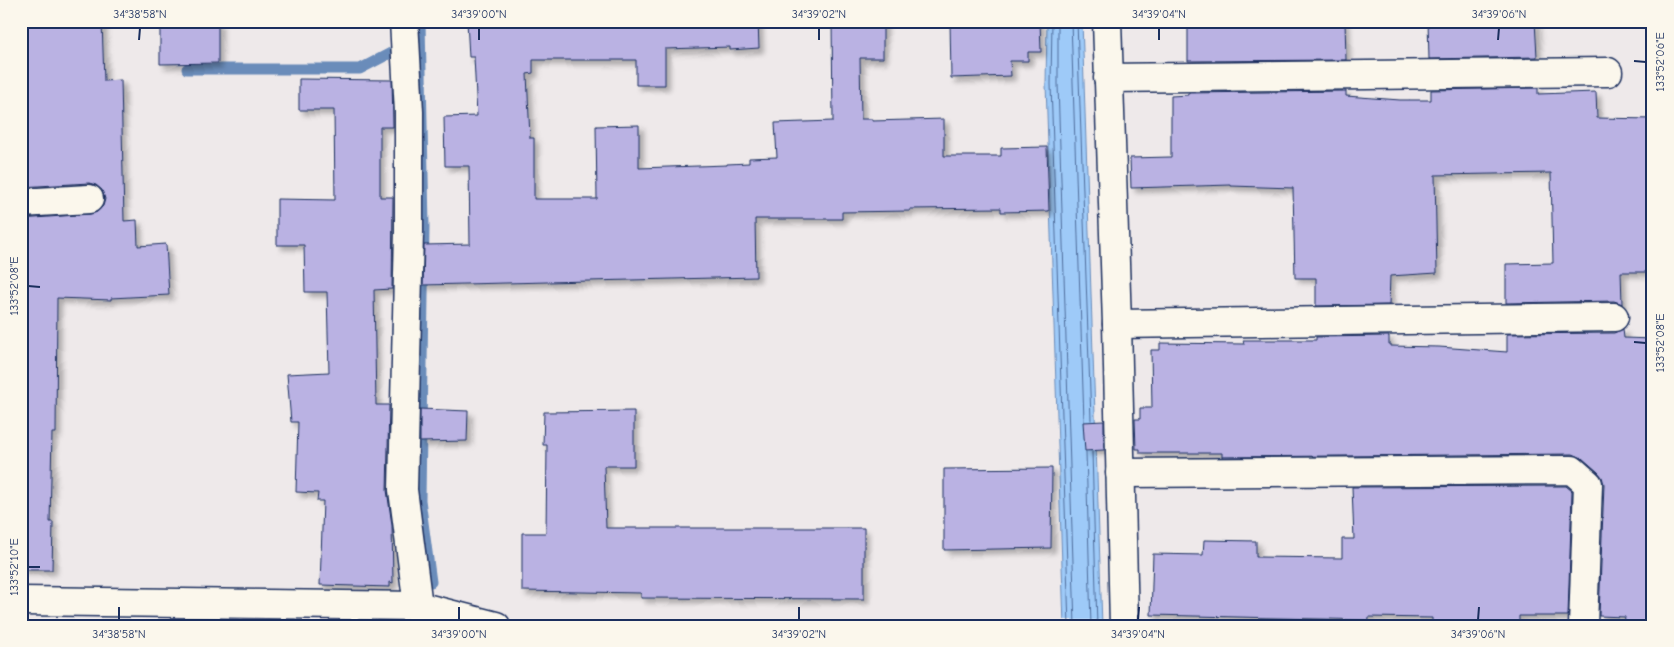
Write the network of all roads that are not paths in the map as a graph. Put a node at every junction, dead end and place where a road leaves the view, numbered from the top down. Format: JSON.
{"nodes":[{"id":1,"x":1107,"y":21,"type":"edge"},
{"id":2,"x":404,"y":37,"type":"edge"},
{"id":3,"x":1608,"y":72,"type":"dead end"},
{"id":4,"x":1108,"y":78,"type":"junction"},
{"id":5,"x":89,"y":200,"type":"dead end"},
{"id":6,"x":21,"y":203,"type":"edge"},
{"id":7,"x":1614,"y":317,"type":"dead end"},
{"id":8,"x":1118,"y":324,"type":"junction"},
{"id":9,"x":1120,"y":473,"type":"junction"},
{"id":10,"x":21,"y":601,"type":"edge"},
{"id":11,"x":421,"y":616,"type":"edge"},
{"id":12,"x":496,"y":626,"type":"edge"},
{"id":13,"x":1124,"y":626,"type":"edge"},
{"id":14,"x":1583,"y":626,"type":"edge"}],
"edges":[{"from":1,"to":4,"type":"street"},
{"from":2,"to":11,"type":"street"},
{"from":3,"to":4,"type":"street"},
{"from":4,"to":8,"type":"street"},
{"from":5,"to":6,"type":"street"},
{"from":7,"to":8,"type":"street"},
{"from":8,"to":9,"type":"street"},
{"from":9,"to":13,"type":"street"},
{"from":9,"to":14,"type":"street"},
{"from":10,"to":11,"type":"street"},
{"from":11,"to":12,"type":"street"}]}
